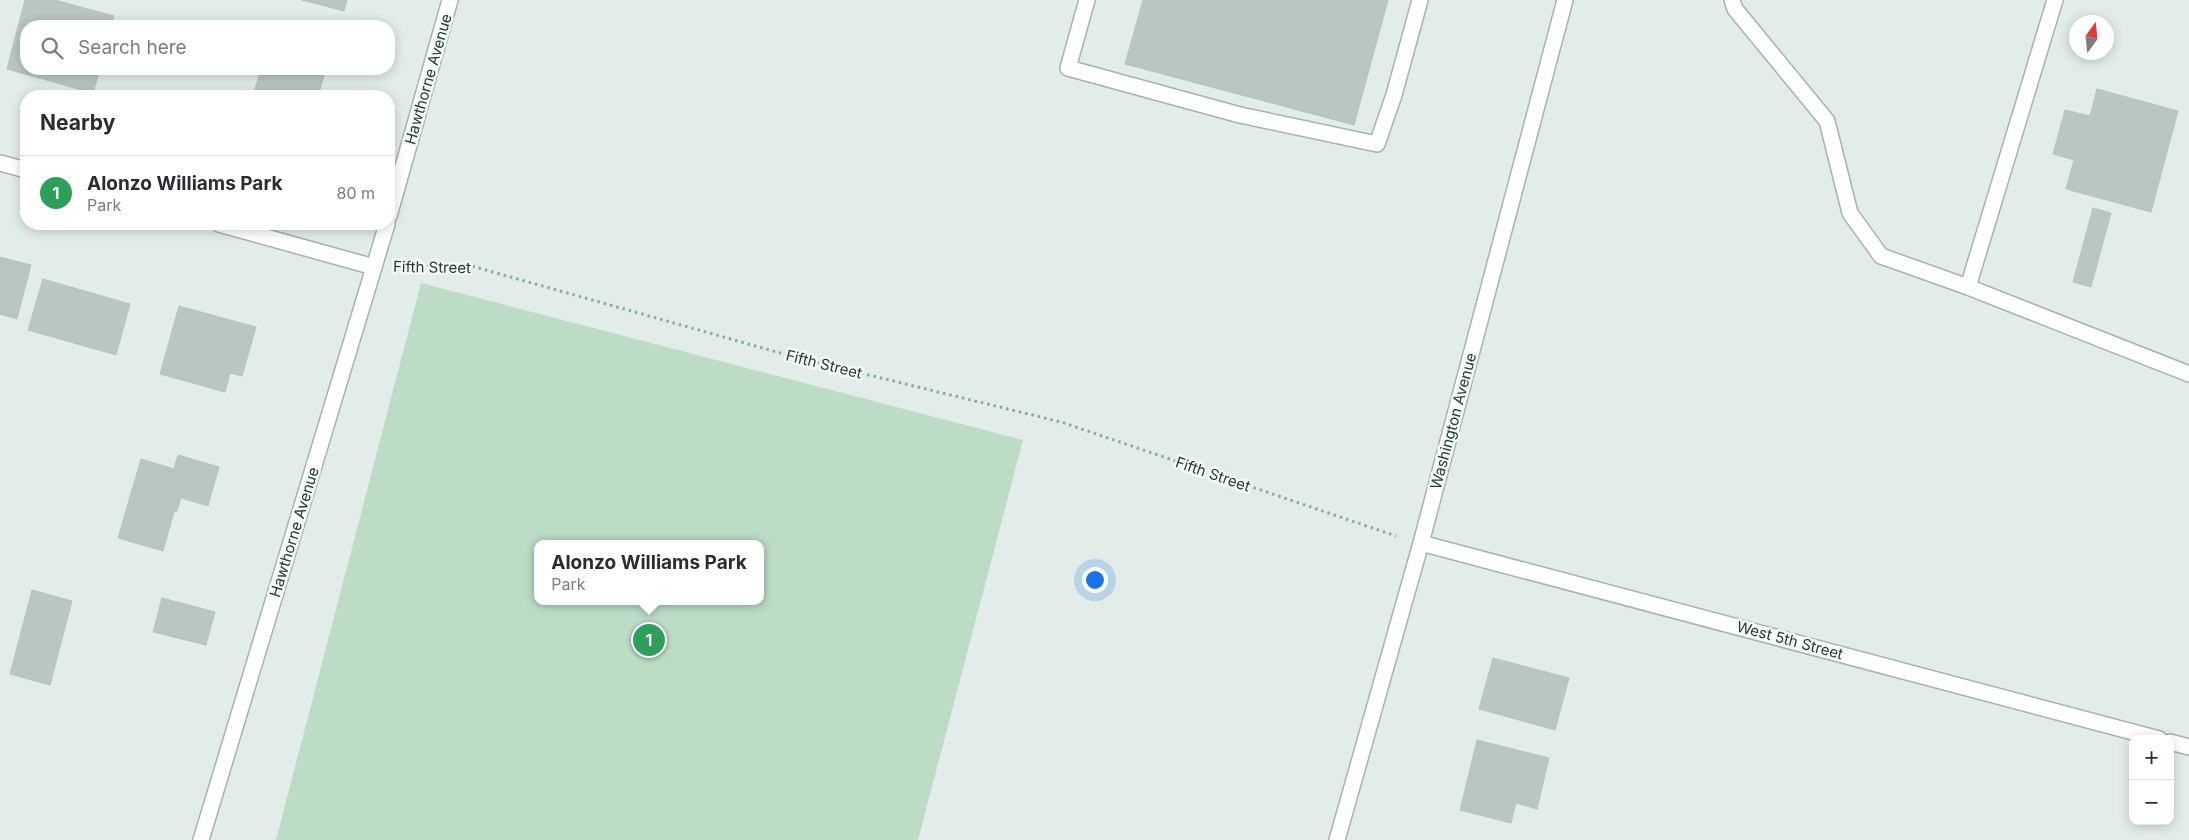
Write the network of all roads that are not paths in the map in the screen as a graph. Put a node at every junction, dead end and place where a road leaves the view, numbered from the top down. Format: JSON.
{"nodes":[{"id":1,"x":450,"y":0,"type":"edge"},
{"id":2,"x":1087,"y":0,"type":"edge"},
{"id":3,"x":1420,"y":0,"type":"edge"},
{"id":4,"x":1566,"y":0,"type":"edge"},
{"id":5,"x":1732,"y":0,"type":"edge"},
{"id":6,"x":2055,"y":0,"type":"edge"},
{"id":7,"x":0,"y":163,"type":"edge"},
{"id":8,"x":20,"y":168,"type":"edge"},
{"id":9,"x":395,"y":195,"type":"edge"},
{"id":10,"x":241,"y":230,"type":"edge"},
{"id":11,"x":385,"y":230,"type":"edge"},
{"id":12,"x":374,"y":267,"type":"junction"},
{"id":13,"x":1968,"y":286,"type":"junction"},
{"id":14,"x":2189,"y":374,"type":"edge"},
{"id":15,"x":1420,"y":542,"type":"junction"},
{"id":16,"x":2144,"y":735,"type":"edge"},
{"id":17,"x":2174,"y":743,"type":"edge"},
{"id":18,"x":2189,"y":747,"type":"edge"},
{"id":19,"x":201,"y":840,"type":"edge"},
{"id":20,"x":1337,"y":840,"type":"edge"}],
"edges":[{"from":1,"to":9,"type":"street","name":"Hawthorne Avenue"},
{"from":2,"to":3,"type":"street"},
{"from":4,"to":15,"type":"street","name":"Washington Avenue"},
{"from":5,"to":13,"type":"street"},
{"from":6,"to":13,"type":"street"},
{"from":7,"to":8,"type":"street"},
{"from":10,"to":12,"type":"street","name":"Fifth Street"},
{"from":11,"to":12,"type":"street","name":"Hawthorne Avenue"},
{"from":12,"to":19,"type":"street","name":"Hawthorne Avenue"},
{"from":13,"to":14,"type":"street"},
{"from":15,"to":16,"type":"street","name":"West 5th Street"},
{"from":15,"to":20,"type":"street","name":"Washington Avenue"},
{"from":17,"to":18,"type":"street"}]}
